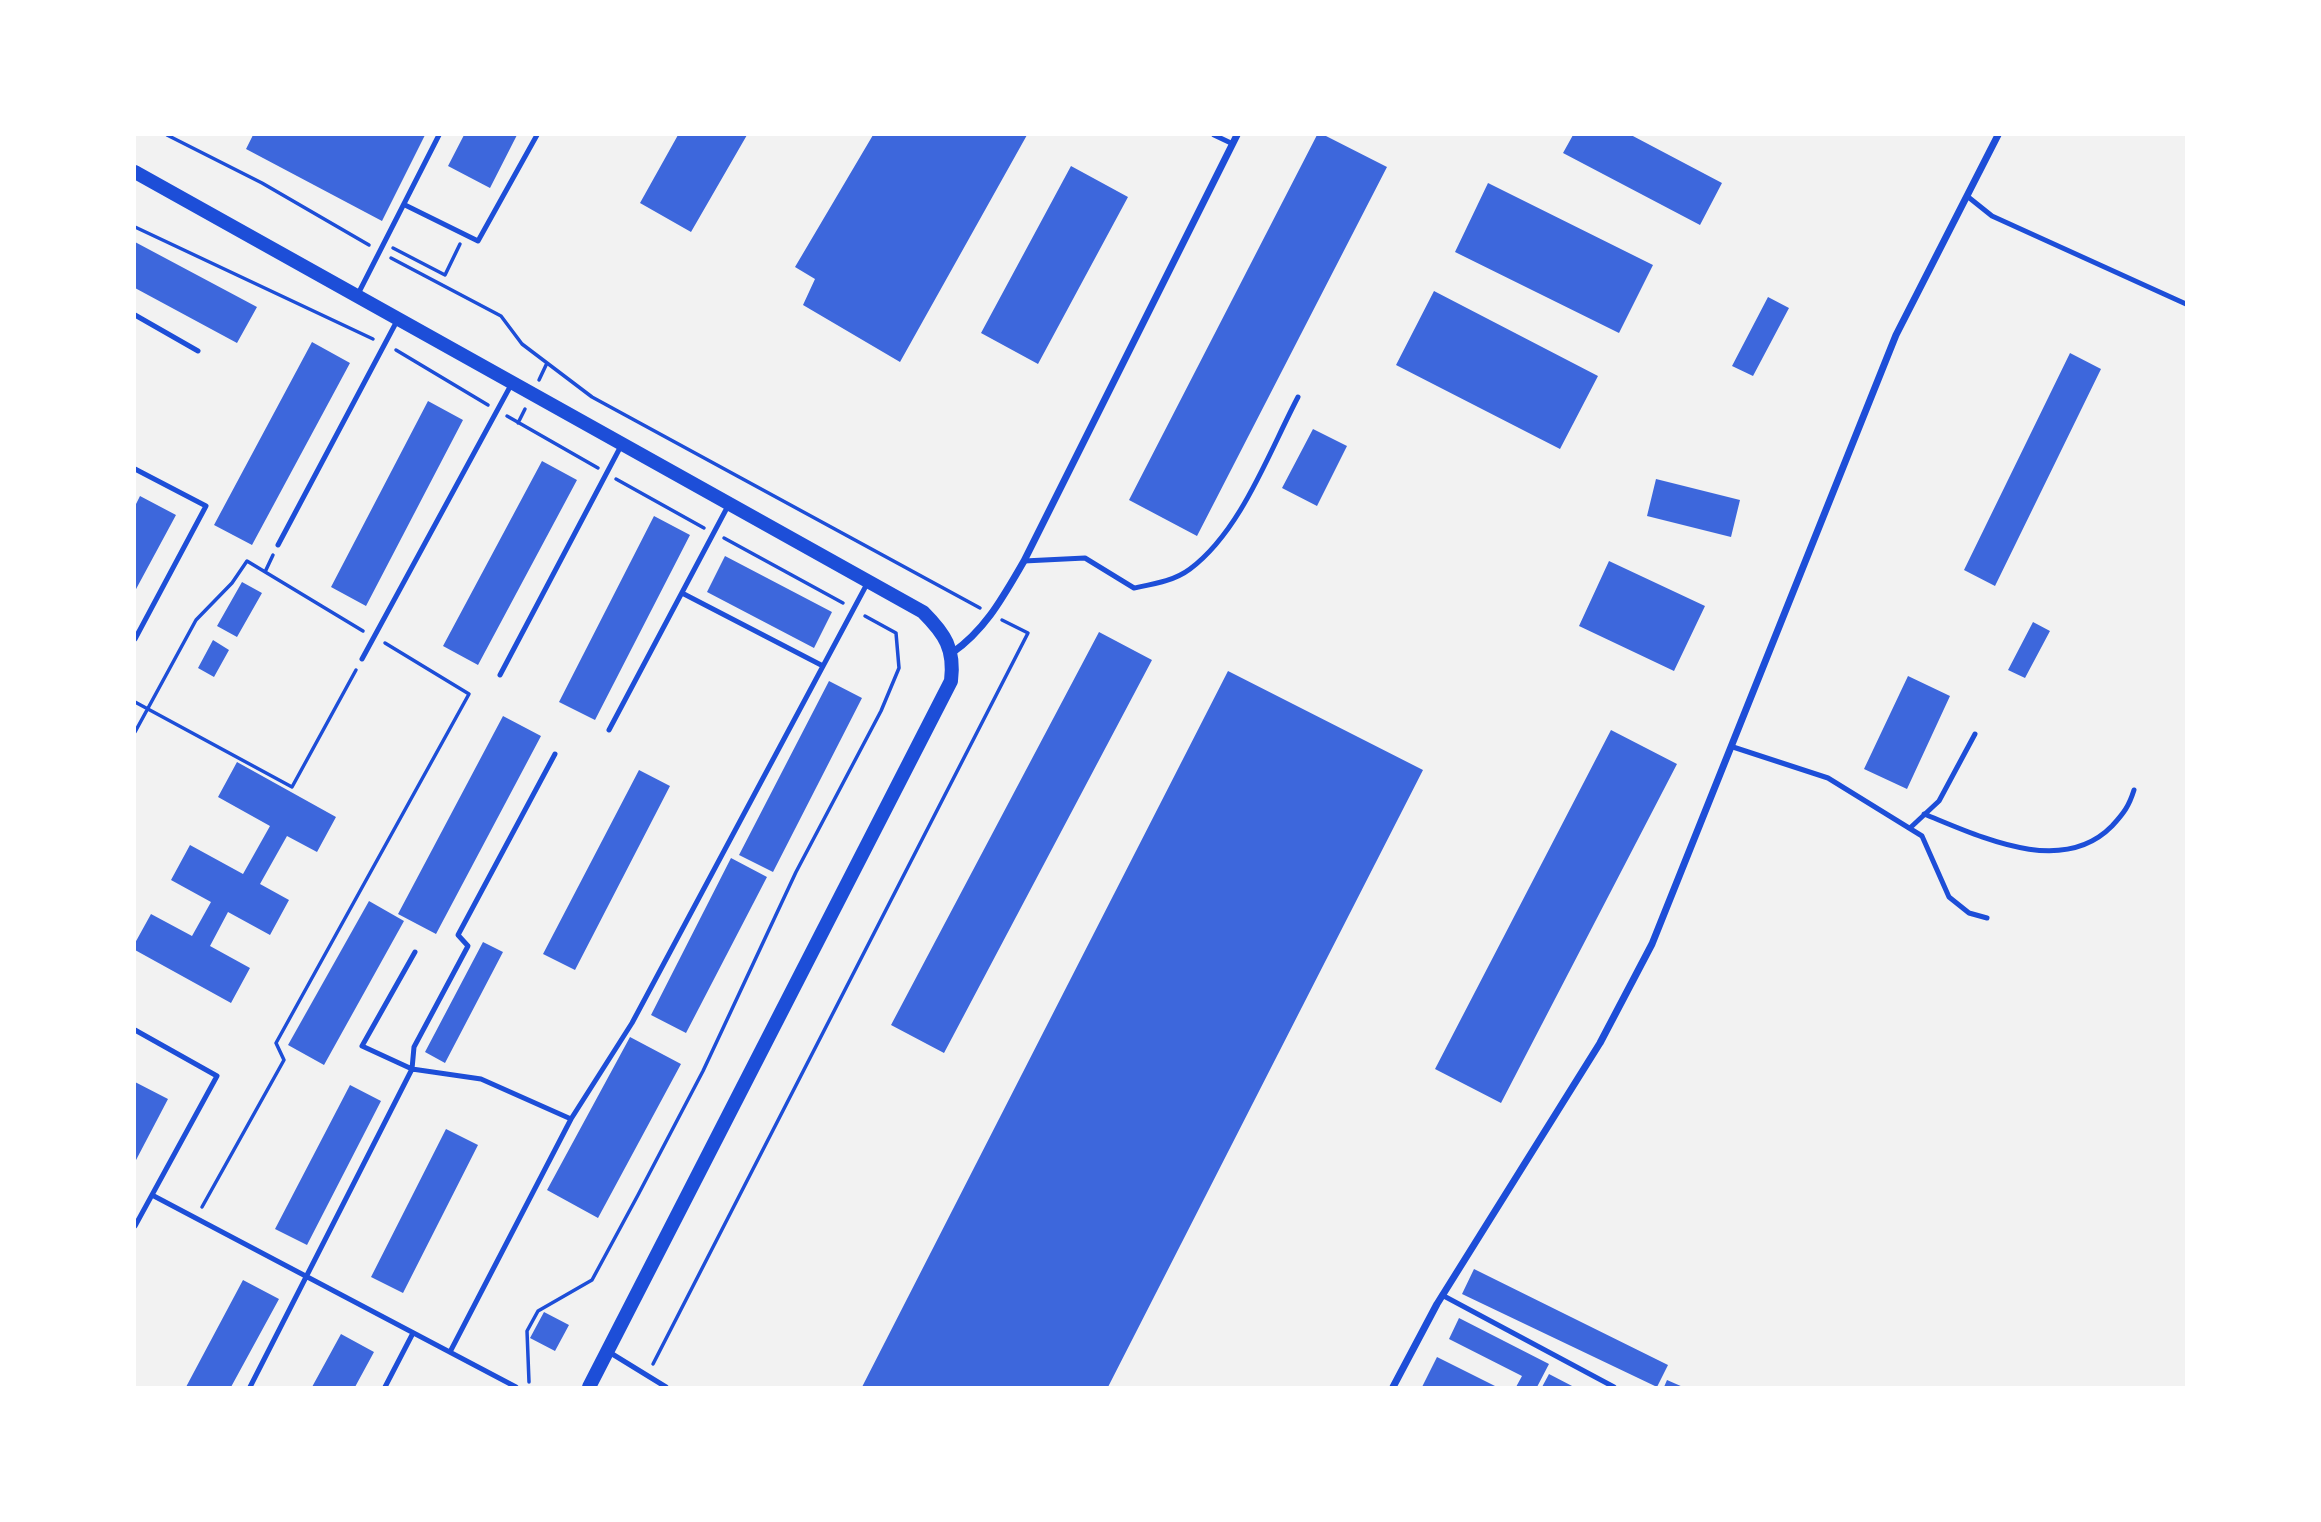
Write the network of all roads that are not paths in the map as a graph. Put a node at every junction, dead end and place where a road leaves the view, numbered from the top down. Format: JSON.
{"nodes":[{"id":1,"x":439,"y":135,"type":"edge"},
{"id":2,"x":537,"y":135,"type":"edge"},
{"id":3,"x":1213,"y":135,"type":"edge"},
{"id":4,"x":1237,"y":135,"type":"edge"},
{"id":5,"x":1998,"y":135,"type":"edge"},
{"id":6,"x":1233,"y":144,"type":"junction"},
{"id":7,"x":135,"y":172,"type":"edge"},
{"id":8,"x":1967,"y":196,"type":"junction"},
{"id":9,"x":405,"y":205,"type":"junction"},
{"id":10,"x":357,"y":296,"type":"junction"},
{"id":11,"x":2184,"y":302,"type":"edge"},
{"id":12,"x":2186,"y":310,"type":"edge"},
{"id":13,"x":135,"y":315,"type":"edge"},
{"id":14,"x":398,"y":318,"type":"junction"},
{"id":15,"x":198,"y":351,"type":"dead end"},
{"id":16,"x":513,"y":382,"type":"junction"},
{"id":17,"x":1298,"y":397,"type":"dead end"},
{"id":18,"x":622,"y":444,"type":"junction"},
{"id":19,"x":135,"y":469,"type":"edge"},
{"id":20,"x":729,"y":504,"type":"junction"},
{"id":21,"x":278,"y":545,"type":"road end"},
{"id":22,"x":1024,"y":561,"type":"junction"},
{"id":23,"x":868,"y":581,"type":"junction"},
{"id":24,"x":682,"y":593,"type":"junction"},
{"id":25,"x":135,"y":639,"type":"edge"},
{"id":26,"x":952,"y":653,"type":"junction"},
{"id":27,"x":362,"y":659,"type":"road end"},
{"id":28,"x":823,"y":666,"type":"junction"},
{"id":29,"x":500,"y":675,"type":"dead end"},
{"id":30,"x":609,"y":730,"type":"dead end"},
{"id":31,"x":1975,"y":734,"type":"dead end"},
{"id":32,"x":1733,"y":747,"type":"junction"},
{"id":33,"x":555,"y":754,"type":"dead end"},
{"id":34,"x":2134,"y":790,"type":"dead end"},
{"id":35,"x":1924,"y":814,"type":"junction"},
{"id":36,"x":1910,"y":828,"type":"junction"},
{"id":37,"x":1987,"y":918,"type":"dead end"},
{"id":38,"x":415,"y":952,"type":"dead end"},
{"id":39,"x":135,"y":1030,"type":"edge"},
{"id":40,"x":412,"y":1069,"type":"junction"},
{"id":41,"x":571,"y":1119,"type":"junction"},
{"id":42,"x":152,"y":1195,"type":"junction"},
{"id":43,"x":135,"y":1226,"type":"edge"},
{"id":44,"x":307,"y":1277,"type":"junction"},
{"id":45,"x":1442,"y":1295,"type":"junction"},
{"id":46,"x":413,"y":1333,"type":"junction"},
{"id":47,"x":450,"y":1352,"type":"junction"},
{"id":48,"x":608,"y":1352,"type":"junction"},
{"id":49,"x":250,"y":1387,"type":"edge"},
{"id":50,"x":386,"y":1387,"type":"edge"},
{"id":51,"x":516,"y":1387,"type":"edge"},
{"id":52,"x":589,"y":1387,"type":"edge"},
{"id":53,"x":666,"y":1387,"type":"edge"},
{"id":54,"x":1393,"y":1387,"type":"edge"},
{"id":55,"x":1614,"y":1387,"type":"edge"}],
"edges":[{"from":1,"to":9,"type":"lane"},
{"from":2,"to":9,"type":"lane"},
{"from":3,"to":6,"type":"lane"},
{"from":4,"to":6,"type":"street"},
{"from":5,"to":8,"type":"street"},
{"from":6,"to":22,"type":"street"},
{"from":7,"to":10,"type":"main road"},
{"from":8,"to":11,"type":"lane"},
{"from":8,"to":32,"type":"street"},
{"from":9,"to":10,"type":"lane"},
{"from":10,"to":14,"type":"main road"},
{"from":11,"to":12,"type":"lane"},
{"from":13,"to":15,"type":"lane"},
{"from":14,"to":16,"type":"main road"},
{"from":14,"to":21,"type":"lane"},
{"from":16,"to":18,"type":"main road"},
{"from":16,"to":27,"type":"lane"},
{"from":17,"to":22,"type":"lane"},
{"from":18,"to":20,"type":"main road"},
{"from":18,"to":29,"type":"lane"},
{"from":19,"to":25,"type":"lane"},
{"from":20,"to":23,"type":"main road"},
{"from":20,"to":24,"type":"lane"},
{"from":22,"to":26,"type":"street"},
{"from":23,"to":26,"type":"main road"},
{"from":23,"to":28,"type":"lane"},
{"from":24,"to":28,"type":"lane"},
{"from":24,"to":30,"type":"lane"},
{"from":26,"to":48,"type":"main road"},
{"from":28,"to":41,"type":"lane"},
{"from":31,"to":35,"type":"lane"},
{"from":32,"to":36,"type":"lane"},
{"from":32,"to":45,"type":"street"},
{"from":33,"to":40,"type":"lane"},
{"from":34,"to":35,"type":"lane"},
{"from":35,"to":36,"type":"lane"},
{"from":36,"to":37,"type":"lane"},
{"from":38,"to":40,"type":"lane"},
{"from":39,"to":42,"type":"lane"},
{"from":40,"to":41,"type":"lane"},
{"from":40,"to":44,"type":"lane"},
{"from":41,"to":47,"type":"lane"},
{"from":42,"to":43,"type":"lane"},
{"from":42,"to":44,"type":"lane"},
{"from":44,"to":46,"type":"lane"},
{"from":44,"to":49,"type":"lane"},
{"from":45,"to":54,"type":"street"},
{"from":45,"to":55,"type":"lane"},
{"from":46,"to":47,"type":"lane"},
{"from":46,"to":50,"type":"lane"},
{"from":47,"to":51,"type":"lane"},
{"from":48,"to":52,"type":"main road"},
{"from":48,"to":53,"type":"lane"}]}
